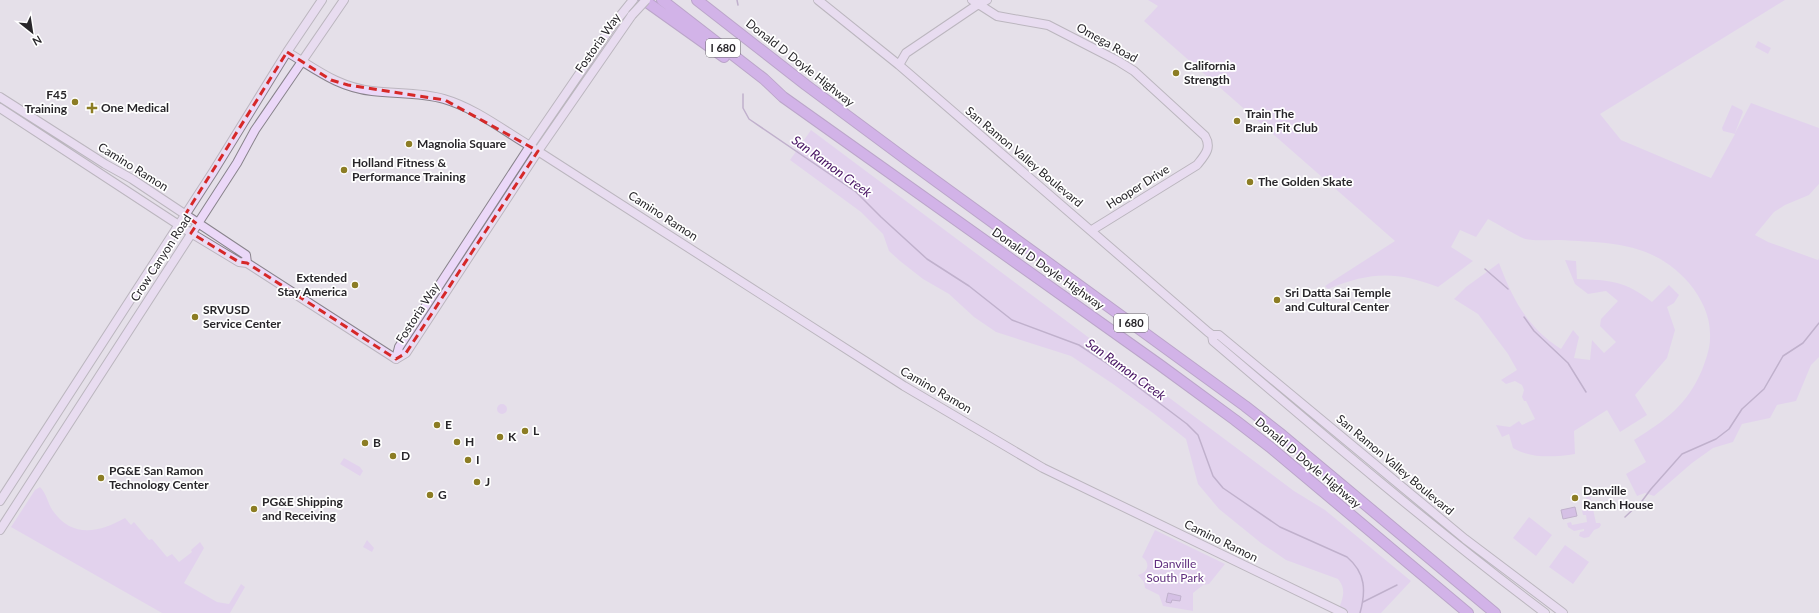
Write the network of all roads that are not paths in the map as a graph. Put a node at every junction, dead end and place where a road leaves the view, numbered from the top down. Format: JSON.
{"nodes":[{"id":1,"x":322,"y":0,"type":"edge"},
{"id":2,"x":344,"y":0,"type":"edge"},
{"id":3,"x":633,"y":0,"type":"edge"},
{"id":4,"x":645,"y":0,"type":"edge"},
{"id":5,"x":662,"y":0,"type":"edge"},
{"id":6,"x":697,"y":0,"type":"edge"},
{"id":7,"x":708,"y":0,"type":"edge"},
{"id":8,"x":818,"y":0,"type":"edge"},
{"id":9,"x":987,"y":0,"type":"edge"},
{"id":10,"x":974,"y":2,"type":"edge"},
{"id":11,"x":724,"y":20,"type":"junction"},
{"id":12,"x":287,"y":52,"type":"junction"},
{"id":13,"x":302,"y":60,"type":"junction"},
{"id":14,"x":900,"y":65,"type":"junction"},
{"id":15,"x":0,"y":97,"type":"edge"},
{"id":16,"x":783,"y":97,"type":"junction"},
{"id":17,"x":0,"y":108,"type":"edge"},
{"id":18,"x":530,"y":146,"type":"junction"},
{"id":19,"x":538,"y":151,"type":"junction"},
{"id":20,"x":1197,"y":165,"type":"joint"},
{"id":21,"x":185,"y":215,"type":"junction"},
{"id":22,"x":178,"y":224,"type":"junction"},
{"id":23,"x":197,"y":224,"type":"junction"},
{"id":24,"x":1092,"y":230,"type":"junction"},
{"id":25,"x":192,"y":233,"type":"junction"},
{"id":26,"x":247,"y":263,"type":"junction"},
{"id":27,"x":452,"y":266,"type":"junction"},
{"id":28,"x":460,"y":270,"type":"junction"},
{"id":29,"x":1212,"y":335,"type":"junction"},
{"id":30,"x":396,"y":359,"type":"junction"},
{"id":31,"x":0,"y":501,"type":"edge"},
{"id":32,"x":0,"y":530,"type":"edge"},
{"id":33,"x":1343,"y":613,"type":"edge"},
{"id":34,"x":1468,"y":613,"type":"edge"},
{"id":35,"x":1495,"y":613,"type":"edge"},
{"id":36,"x":1545,"y":613,"type":"edge"},
{"id":37,"x":1563,"y":613,"type":"edge"}],
"edges":[{"from":1,"to":12,"type":"street","name":"Crow Canyon Road"},
{"from":2,"to":13,"type":"street","name":"Crow Canyon Road"},
{"from":3,"to":18,"type":"street","name":"Fostoria Way"},
{"from":4,"to":16,"type":"highway"},
{"from":4,"to":19,"type":"street","name":"Fostoria Way","bridge":true},
{"from":5,"to":16,"type":"highway","name":"Donald D Doyle Highway","number":"I 680"},
{"from":6,"to":11,"type":"highway","name":"Donald D Doyle Highway","number":"I 680"},
{"from":7,"to":11,"type":"highway"},
{"from":8,"to":14,"type":"street","name":"San Ramon Valley Boulevard"},
{"from":9,"to":10,"type":"street"},
{"from":10,"to":14,"type":"street"},
{"from":10,"to":20,"type":"street","name":"Omega Road"},
{"from":11,"to":35,"type":"highway","name":"Donald D Doyle Highway","number":"I 680"},
{"from":12,"to":13,"type":"street","name":"Camino Ramon"},
{"from":12,"to":21,"type":"street","name":"Crow Canyon Road"},
{"from":13,"to":18,"type":"street","name":"Camino Ramon"},
{"from":13,"to":23,"type":"street","name":"Crow Canyon Road"},
{"from":14,"to":24,"type":"street","name":"San Ramon Valley Boulevard"},
{"from":15,"to":21,"type":"street","name":"Camino Ramon"},
{"from":16,"to":34,"type":"highway","name":"Donald D Doyle Highway","number":"I 680"},
{"from":17,"to":22,"type":"street","name":"Camino Ramon"},
{"from":18,"to":19,"type":"street","name":"Camino Ramon"},
{"from":18,"to":27,"type":"street","name":"Fostoria Way"},
{"from":19,"to":28,"type":"street","name":"Fostoria Way"},
{"from":19,"to":33,"type":"street","name":"Camino Ramon"},
{"from":20,"to":24,"type":"street","name":"Hooper Drive"},
{"from":21,"to":22,"type":"street","name":"Crow Canyon Road"},
{"from":21,"to":23,"type":"street","name":"Camino Ramon"},
{"from":22,"to":25,"type":"street","name":"Camino Ramon"},
{"from":22,"to":31,"type":"street","name":"Crow Canyon Road"},
{"from":23,"to":25,"type":"street","name":"Crow Canyon Road"},
{"from":23,"to":26,"type":"street","name":"Camino Ramon"},
{"from":24,"to":29,"type":"street","name":"San Ramon Valley Boulevard"},
{"from":25,"to":26,"type":"street","name":"Camino Ramon"},
{"from":25,"to":32,"type":"street","name":"Crow Canyon Road"},
{"from":26,"to":30,"type":"street","name":"Camino Ramon"},
{"from":27,"to":28,"type":"street"},
{"from":27,"to":30,"type":"street","name":"Fostoria Way"},
{"from":28,"to":30,"type":"street","name":"Fostoria Way"},
{"from":29,"to":36,"type":"street","name":"San Ramon Valley Boulevard"},
{"from":29,"to":37,"type":"street","name":"San Ramon Valley Boulevard"}]}
